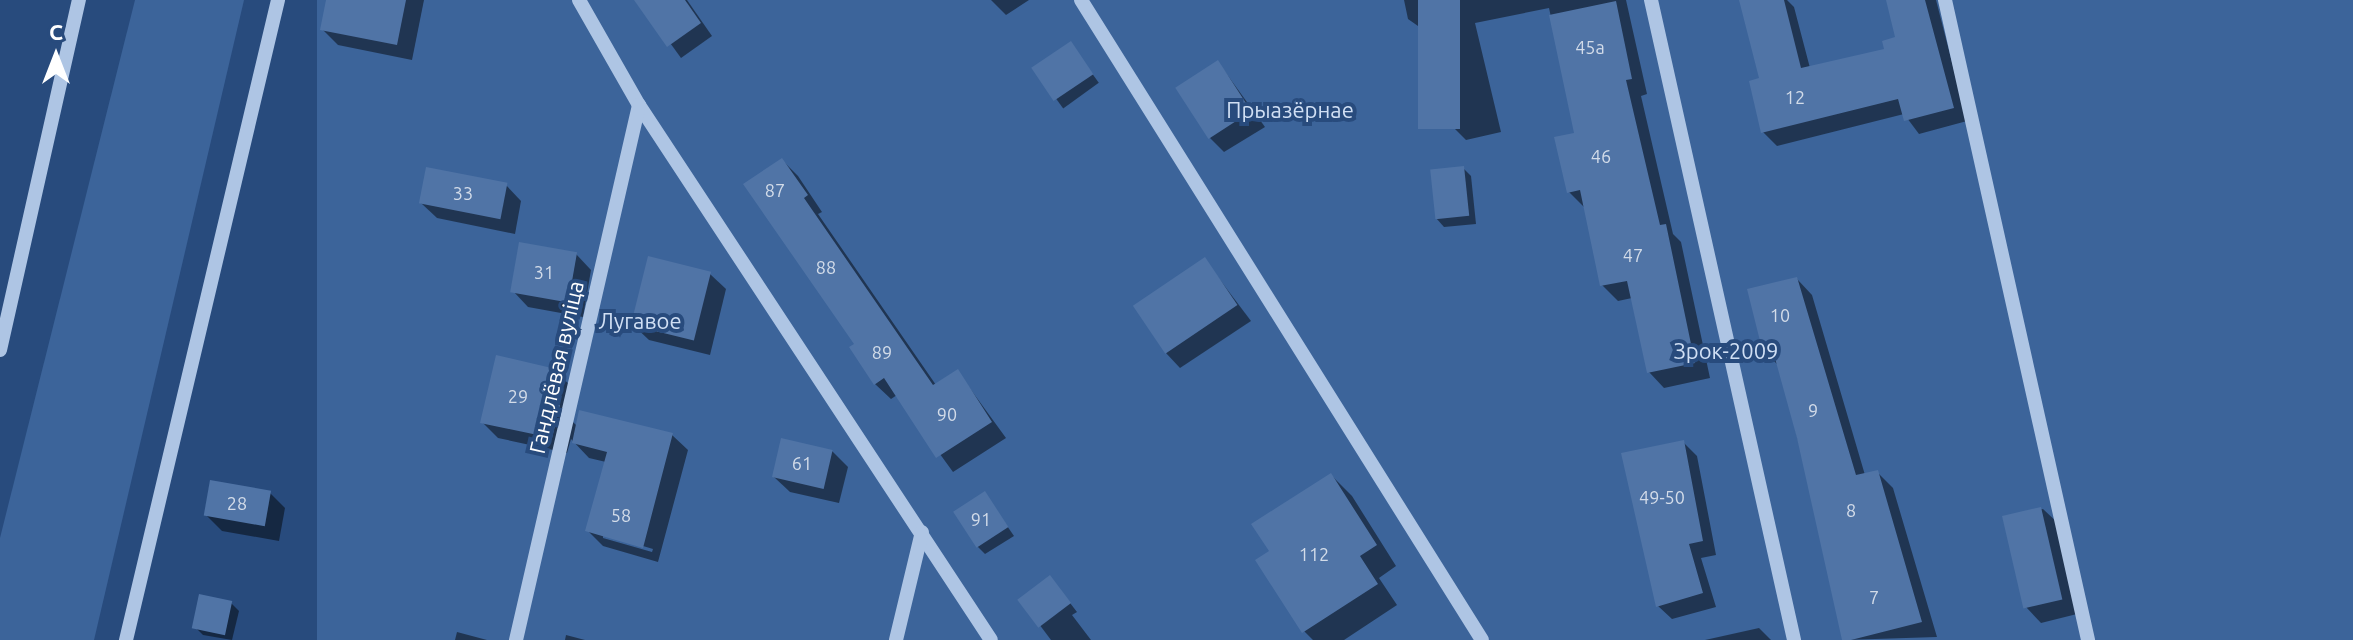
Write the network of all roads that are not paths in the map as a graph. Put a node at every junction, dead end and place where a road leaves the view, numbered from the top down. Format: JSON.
{"nodes":[{"id":1,"x":79,"y":0,"type":"edge"},
{"id":2,"x":278,"y":0,"type":"edge"},
{"id":3,"x":579,"y":0,"type":"edge"},
{"id":4,"x":1081,"y":0,"type":"edge"},
{"id":5,"x":1651,"y":0,"type":"edge"},
{"id":6,"x":1945,"y":0,"type":"edge"},
{"id":7,"x":639,"y":105,"type":"junction"},
{"id":8,"x":0,"y":350,"type":"edge"},
{"id":9,"x":922,"y":532,"type":"junction"},
{"id":10,"x":126,"y":640,"type":"edge"},
{"id":11,"x":516,"y":640,"type":"edge"},
{"id":12,"x":896,"y":640,"type":"edge"},
{"id":13,"x":991,"y":640,"type":"edge"},
{"id":14,"x":1482,"y":640,"type":"edge"},
{"id":15,"x":1794,"y":640,"type":"edge"},
{"id":16,"x":2088,"y":640,"type":"edge"}],
"edges":[{"from":1,"to":8,"type":"lane"},
{"from":2,"to":10,"type":"lane"},
{"from":3,"to":7,"type":"lane"},
{"from":4,"to":14,"type":"lane"},
{"from":5,"to":15,"type":"lane"},
{"from":6,"to":16,"type":"lane"},
{"from":7,"to":9,"type":"lane"},
{"from":7,"to":11,"type":"lane","name":"Гандлёвая вуліца"},
{"from":9,"to":12,"type":"lane"},
{"from":9,"to":13,"type":"lane"}]}
